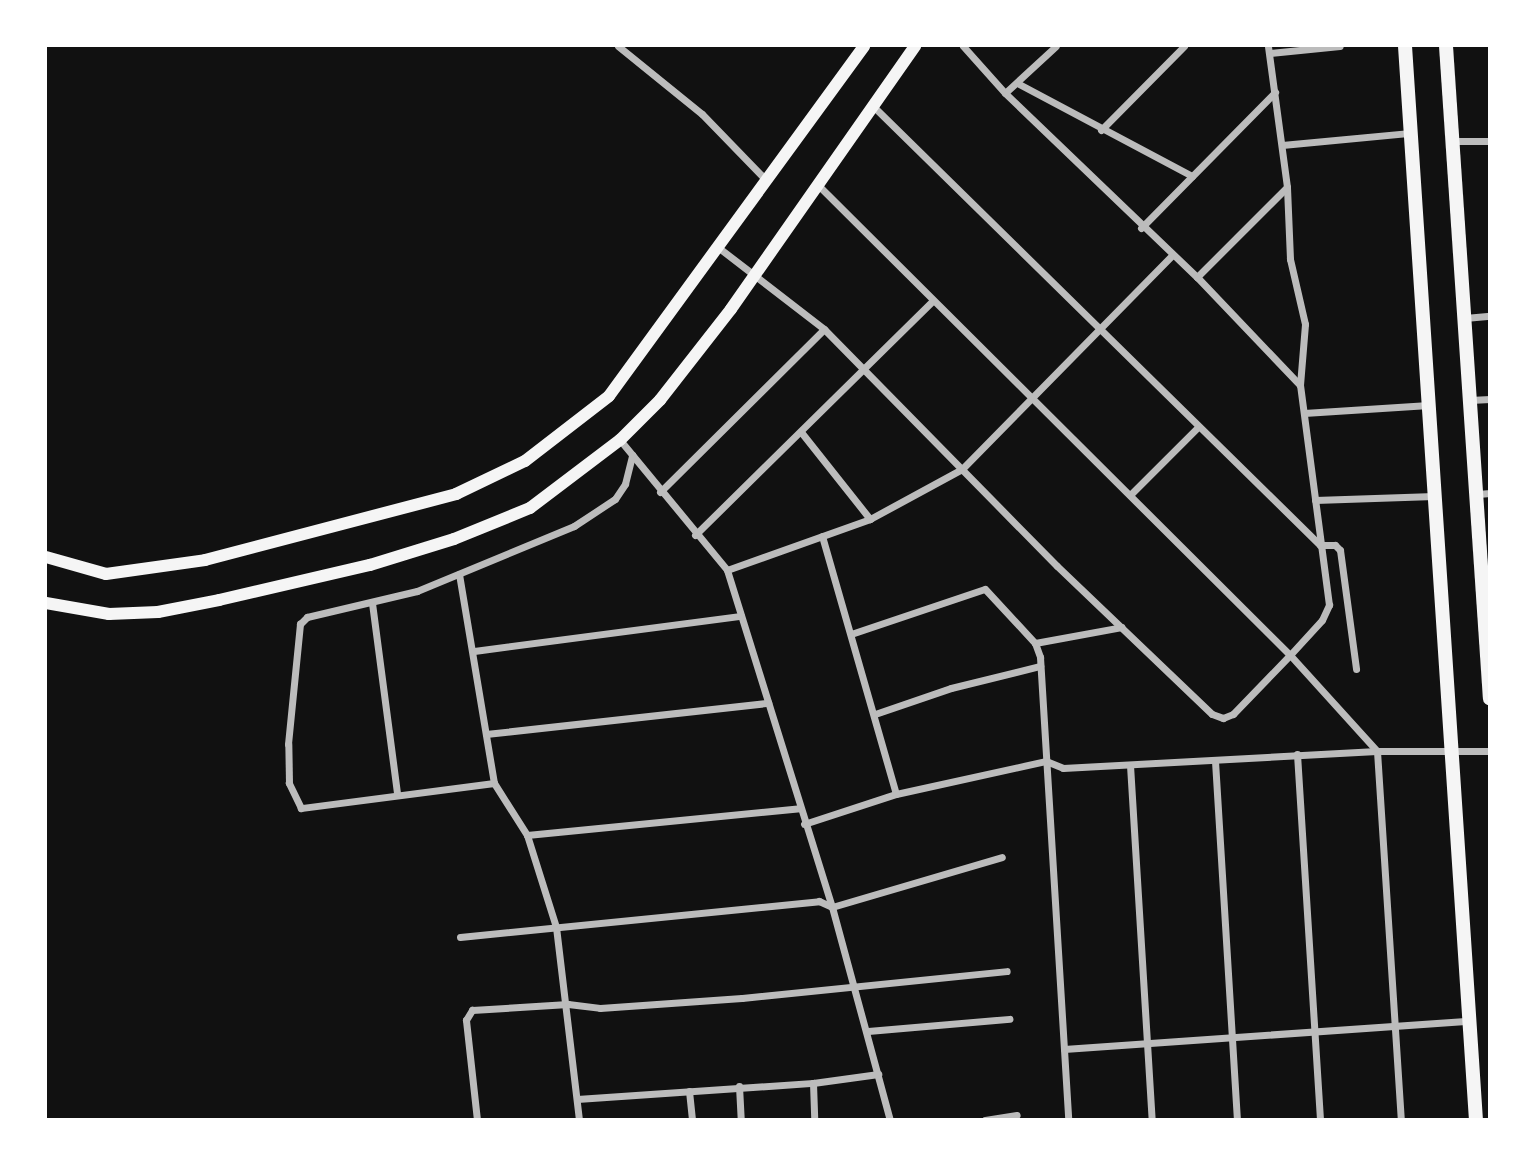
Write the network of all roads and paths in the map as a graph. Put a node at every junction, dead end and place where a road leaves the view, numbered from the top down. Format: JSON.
{"nodes":[{"id":1,"x":618,"y":46,"type":"edge"},
{"id":2,"x":864,"y":46,"type":"edge"},
{"id":3,"x":915,"y":46,"type":"edge"},
{"id":4,"x":963,"y":46,"type":"edge"},
{"id":5,"x":1056,"y":46,"type":"edge"},
{"id":6,"x":1184,"y":46,"type":"edge"},
{"id":7,"x":1340,"y":46,"type":"edge"},
{"id":8,"x":1405,"y":46,"type":"edge"},
{"id":9,"x":1446,"y":46,"type":"edge"},
{"id":10,"x":1269,"y":49,"type":"edge"},
{"id":11,"x":1018,"y":84,"type":"junction"},
{"id":12,"x":1275,"y":92,"type":"junction"},
{"id":13,"x":1004,"y":93,"type":"junction"},
{"id":14,"x":874,"y":107,"type":"junction"},
{"id":15,"x":1101,"y":130,"type":"junction"},
{"id":16,"x":1411,"y":133,"type":"junction"},
{"id":17,"x":1453,"y":141,"type":"junction"},
{"id":18,"x":1489,"y":141,"type":"edge"},
{"id":19,"x":1282,"y":145,"type":"junction"},
{"id":20,"x":1192,"y":176,"type":"junction"},
{"id":21,"x":766,"y":180,"type":"junction"},
{"id":22,"x":819,"y":186,"type":"junction"},
{"id":23,"x":1287,"y":187,"type":"junction"},
{"id":24,"x":1141,"y":228,"type":"junction"},
{"id":25,"x":719,"y":248,"type":"junction"},
{"id":26,"x":1172,"y":256,"type":"junction"},
{"id":27,"x":754,"y":276,"type":"junction"},
{"id":28,"x":1197,"y":277,"type":"junction"},
{"id":29,"x":931,"y":302,"type":"junction"},
{"id":30,"x":1489,"y":316,"type":"edge"},
{"id":31,"x":1465,"y":318,"type":"junction"},
{"id":32,"x":824,"y":329,"type":"junction"},
{"id":33,"x":1100,"y":329,"type":"junction"},
{"id":34,"x":865,"y":369,"type":"junction"},
{"id":35,"x":1300,"y":385,"type":"junction"},
{"id":36,"x":1030,"y":398,"type":"junction"},
{"id":37,"x":1489,"y":399,"type":"edge"},
{"id":38,"x":1470,"y":400,"type":"junction"},
{"id":39,"x":1430,"y":405,"type":"junction"},
{"id":40,"x":1304,"y":413,"type":"junction"},
{"id":41,"x":1198,"y":426,"type":"junction"},
{"id":42,"x":801,"y":432,"type":"junction"},
{"id":43,"x":620,"y":440,"type":"junction"},
{"id":44,"x":632,"y":455,"type":"junction"},
{"id":45,"x":962,"y":468,"type":"junction"},
{"id":46,"x":660,"y":492,"type":"junction"},
{"id":47,"x":1484,"y":494,"type":"edge"},
{"id":48,"x":1130,"y":495,"type":"junction"},
{"id":49,"x":1434,"y":496,"type":"junction"},
{"id":50,"x":1315,"y":500,"type":"junction"},
{"id":51,"x":870,"y":519,"type":"junction"},
{"id":52,"x":695,"y":535,"type":"junction"},
{"id":53,"x":822,"y":536,"type":"junction"},
{"id":54,"x":1320,"y":545,"type":"junction"},
{"id":55,"x":46,"y":557,"type":"edge"},
{"id":56,"x":727,"y":570,"type":"junction"},
{"id":57,"x":459,"y":573,"type":"junction"},
{"id":58,"x":1485,"y":581,"type":"edge"},
{"id":59,"x":46,"y":603,"type":"edge"},
{"id":60,"x":372,"y":603,"type":"junction"},
{"id":61,"x":741,"y":616,"type":"junction"},
{"id":62,"x":1122,"y":627,"type":"junction"},
{"id":63,"x":851,"y":634,"type":"junction"},
{"id":64,"x":1035,"y":643,"type":"junction"},
{"id":65,"x":474,"y":651,"type":"junction"},
{"id":66,"x":1290,"y":655,"type":"junction"},
{"id":67,"x":1040,"y":666,"type":"junction"},
{"id":68,"x":1489,"y":667,"type":"edge"},
{"id":69,"x":1356,"y":669,"type":"dead end"},
{"id":70,"x":1489,"y":699,"type":"edge"},
{"id":71,"x":768,"y":703,"type":"junction"},
{"id":72,"x":875,"y":714,"type":"junction"},
{"id":73,"x":486,"y":734,"type":"junction"},
{"id":74,"x":1451,"y":750,"type":"junction"},
{"id":75,"x":1377,"y":751,"type":"junction"},
{"id":76,"x":1489,"y":751,"type":"edge"},
{"id":77,"x":1297,"y":754,"type":"junction"},
{"id":78,"x":1046,"y":761,"type":"junction"},
{"id":79,"x":1215,"y":761,"type":"junction"},
{"id":80,"x":1130,"y":765,"type":"junction"},
{"id":81,"x":494,"y":783,"type":"junction"},
{"id":82,"x":397,"y":793,"type":"junction"},
{"id":83,"x":896,"y":794,"type":"junction"},
{"id":84,"x":800,"y":808,"type":"junction"},
{"id":85,"x":804,"y":824,"type":"junction"},
{"id":86,"x":527,"y":835,"type":"junction"},
{"id":87,"x":1002,"y":857,"type":"dead end"},
{"id":88,"x":832,"y":907,"type":"junction"},
{"id":89,"x":556,"y":927,"type":"junction"},
{"id":90,"x":460,"y":937,"type":"dead end"},
{"id":91,"x":1007,"y":971,"type":"dead end"},
{"id":92,"x":855,"y":984,"type":"junction"},
{"id":93,"x":568,"y":1004,"type":"junction"},
{"id":94,"x":1009,"y":1019,"type":"dead end"},
{"id":95,"x":1469,"y":1021,"type":"junction"},
{"id":96,"x":1395,"y":1027,"type":"junction"},
{"id":97,"x":868,"y":1031,"type":"junction"},
{"id":98,"x":1314,"y":1032,"type":"junction"},
{"id":99,"x":1232,"y":1040,"type":"junction"},
{"id":100,"x":1148,"y":1045,"type":"junction"},
{"id":101,"x":1064,"y":1049,"type":"junction"},
{"id":102,"x":878,"y":1074,"type":"junction"},
{"id":103,"x":813,"y":1083,"type":"junction"},
{"id":104,"x":739,"y":1086,"type":"junction"},
{"id":105,"x":689,"y":1091,"type":"junction"},
{"id":106,"x":577,"y":1099,"type":"junction"},
{"id":107,"x":1017,"y":1115,"type":"dead end"},
{"id":108,"x":477,"y":1119,"type":"edge"},
{"id":109,"x":579,"y":1119,"type":"edge"},
{"id":110,"x":692,"y":1119,"type":"edge"},
{"id":111,"x":741,"y":1119,"type":"edge"},
{"id":112,"x":814,"y":1119,"type":"edge"},
{"id":113,"x":890,"y":1119,"type":"edge"},
{"id":114,"x":985,"y":1119,"type":"edge"},
{"id":115,"x":1068,"y":1119,"type":"edge"},
{"id":116,"x":1152,"y":1119,"type":"edge"},
{"id":117,"x":1237,"y":1119,"type":"edge"},
{"id":118,"x":1320,"y":1119,"type":"edge"},
{"id":119,"x":1401,"y":1119,"type":"edge"},
{"id":120,"x":1476,"y":1119,"type":"edge"}],
"edges":[{"from":1,"to":21,"type":"street"},
{"from":2,"to":21,"type":"main road"},
{"from":3,"to":14,"type":"main road"},
{"from":4,"to":13,"type":"street"},
{"from":5,"to":11,"type":"street"},
{"from":6,"to":15,"type":"street"},
{"from":7,"to":10,"type":"street"},
{"from":8,"to":16,"type":"highway"},
{"from":9,"to":17,"type":"highway"},
{"from":10,"to":12,"type":"street"},
{"from":11,"to":13,"type":"street"},
{"from":11,"to":15,"type":"street"},
{"from":12,"to":19,"type":"street"},
{"from":12,"to":20,"type":"street"},
{"from":13,"to":24,"type":"street"},
{"from":14,"to":22,"type":"main road"},
{"from":14,"to":33,"type":"street"},
{"from":15,"to":20,"type":"street"},
{"from":16,"to":19,"type":"street"},
{"from":16,"to":39,"type":"highway"},
{"from":17,"to":18,"type":"street"},
{"from":17,"to":31,"type":"highway"},
{"from":19,"to":23,"type":"street"},
{"from":20,"to":24,"type":"street"},
{"from":21,"to":25,"type":"main road"},
{"from":22,"to":27,"type":"main road"},
{"from":22,"to":29,"type":"street"},
{"from":23,"to":28,"type":"street"},
{"from":23,"to":35,"type":"street"},
{"from":24,"to":26,"type":"street"},
{"from":25,"to":27,"type":"street"},
{"from":25,"to":55,"type":"main road"},
{"from":26,"to":28,"type":"street"},
{"from":26,"to":33,"type":"street"},
{"from":27,"to":32,"type":"street"},
{"from":27,"to":43,"type":"main road"},
{"from":28,"to":35,"type":"street"},
{"from":29,"to":34,"type":"street"},
{"from":29,"to":36,"type":"street"},
{"from":30,"to":31,"type":"street"},
{"from":31,"to":38,"type":"highway"},
{"from":32,"to":34,"type":"street"},
{"from":32,"to":46,"type":"street"},
{"from":33,"to":36,"type":"street"},
{"from":33,"to":41,"type":"street"},
{"from":34,"to":42,"type":"street"},
{"from":34,"to":45,"type":"street"},
{"from":35,"to":40,"type":"street"},
{"from":36,"to":45,"type":"street"},
{"from":36,"to":48,"type":"street"},
{"from":37,"to":38,"type":"street"},
{"from":38,"to":47,"type":"highway"},
{"from":39,"to":40,"type":"street"},
{"from":39,"to":49,"type":"highway"},
{"from":40,"to":50,"type":"street"},
{"from":41,"to":48,"type":"street"},
{"from":41,"to":54,"type":"street"},
{"from":42,"to":51,"type":"street"},
{"from":42,"to":52,"type":"street"},
{"from":43,"to":44,"type":"street"},
{"from":43,"to":59,"type":"main road"},
{"from":44,"to":46,"type":"street"},
{"from":44,"to":57,"type":"street"},
{"from":45,"to":51,"type":"street"},
{"from":45,"to":62,"type":"street"},
{"from":46,"to":52,"type":"street"},
{"from":47,"to":58,"type":"highway"},
{"from":48,"to":66,"type":"street"},
{"from":49,"to":50,"type":"street"},
{"from":49,"to":74,"type":"highway"},
{"from":50,"to":54,"type":"street"},
{"from":51,"to":53,"type":"street"},
{"from":52,"to":56,"type":"street"},
{"from":53,"to":56,"type":"street"},
{"from":53,"to":63,"type":"street"},
{"from":54,"to":66,"type":"street"},
{"from":54,"to":69,"type":"street"},
{"from":56,"to":61,"type":"street"},
{"from":57,"to":60,"type":"street"},
{"from":57,"to":65,"type":"street"},
{"from":58,"to":68,"type":"highway"},
{"from":60,"to":82,"type":"street"},
{"from":60,"to":82,"type":"street"},
{"from":61,"to":65,"type":"street"},
{"from":61,"to":71,"type":"street"},
{"from":62,"to":64,"type":"street"},
{"from":62,"to":66,"type":"street"},
{"from":63,"to":64,"type":"street"},
{"from":63,"to":72,"type":"street"},
{"from":64,"to":67,"type":"street"},
{"from":65,"to":73,"type":"street"},
{"from":66,"to":75,"type":"street"},
{"from":67,"to":72,"type":"street"},
{"from":67,"to":78,"type":"street"},
{"from":68,"to":70,"type":"highway"},
{"from":71,"to":73,"type":"street"},
{"from":71,"to":84,"type":"street"},
{"from":72,"to":83,"type":"street"},
{"from":73,"to":81,"type":"street"},
{"from":74,"to":75,"type":"street"},
{"from":74,"to":76,"type":"street"},
{"from":74,"to":95,"type":"highway"},
{"from":75,"to":77,"type":"street"},
{"from":75,"to":96,"type":"street"},
{"from":77,"to":79,"type":"street"},
{"from":77,"to":98,"type":"street"},
{"from":78,"to":80,"type":"street"},
{"from":78,"to":83,"type":"street"},
{"from":78,"to":101,"type":"street"},
{"from":79,"to":80,"type":"street"},
{"from":79,"to":99,"type":"street"},
{"from":80,"to":100,"type":"street"},
{"from":81,"to":82,"type":"street"},
{"from":81,"to":86,"type":"street"},
{"from":83,"to":85,"type":"street"},
{"from":84,"to":85,"type":"street"},
{"from":84,"to":86,"type":"street"},
{"from":85,"to":88,"type":"street"},
{"from":86,"to":89,"type":"street"},
{"from":87,"to":88,"type":"street"},
{"from":88,"to":89,"type":"street"},
{"from":88,"to":92,"type":"street"},
{"from":89,"to":90,"type":"street"},
{"from":89,"to":93,"type":"street"},
{"from":91,"to":92,"type":"street"},
{"from":92,"to":93,"type":"street"},
{"from":92,"to":97,"type":"street"},
{"from":93,"to":106,"type":"street"},
{"from":93,"to":108,"type":"street"},
{"from":94,"to":97,"type":"street"},
{"from":95,"to":96,"type":"street"},
{"from":95,"to":120,"type":"highway"},
{"from":96,"to":98,"type":"street"},
{"from":96,"to":119,"type":"street"},
{"from":97,"to":102,"type":"street"},
{"from":98,"to":99,"type":"street"},
{"from":98,"to":118,"type":"street"},
{"from":99,"to":100,"type":"street"},
{"from":99,"to":117,"type":"street"},
{"from":100,"to":101,"type":"street"},
{"from":100,"to":116,"type":"street"},
{"from":101,"to":115,"type":"street"},
{"from":102,"to":103,"type":"street"},
{"from":102,"to":113,"type":"street"},
{"from":103,"to":104,"type":"street"},
{"from":103,"to":112,"type":"street"},
{"from":104,"to":105,"type":"street"},
{"from":104,"to":111,"type":"street"},
{"from":105,"to":106,"type":"street"},
{"from":105,"to":110,"type":"street"},
{"from":106,"to":109,"type":"street"},
{"from":107,"to":114,"type":"street"}]}
